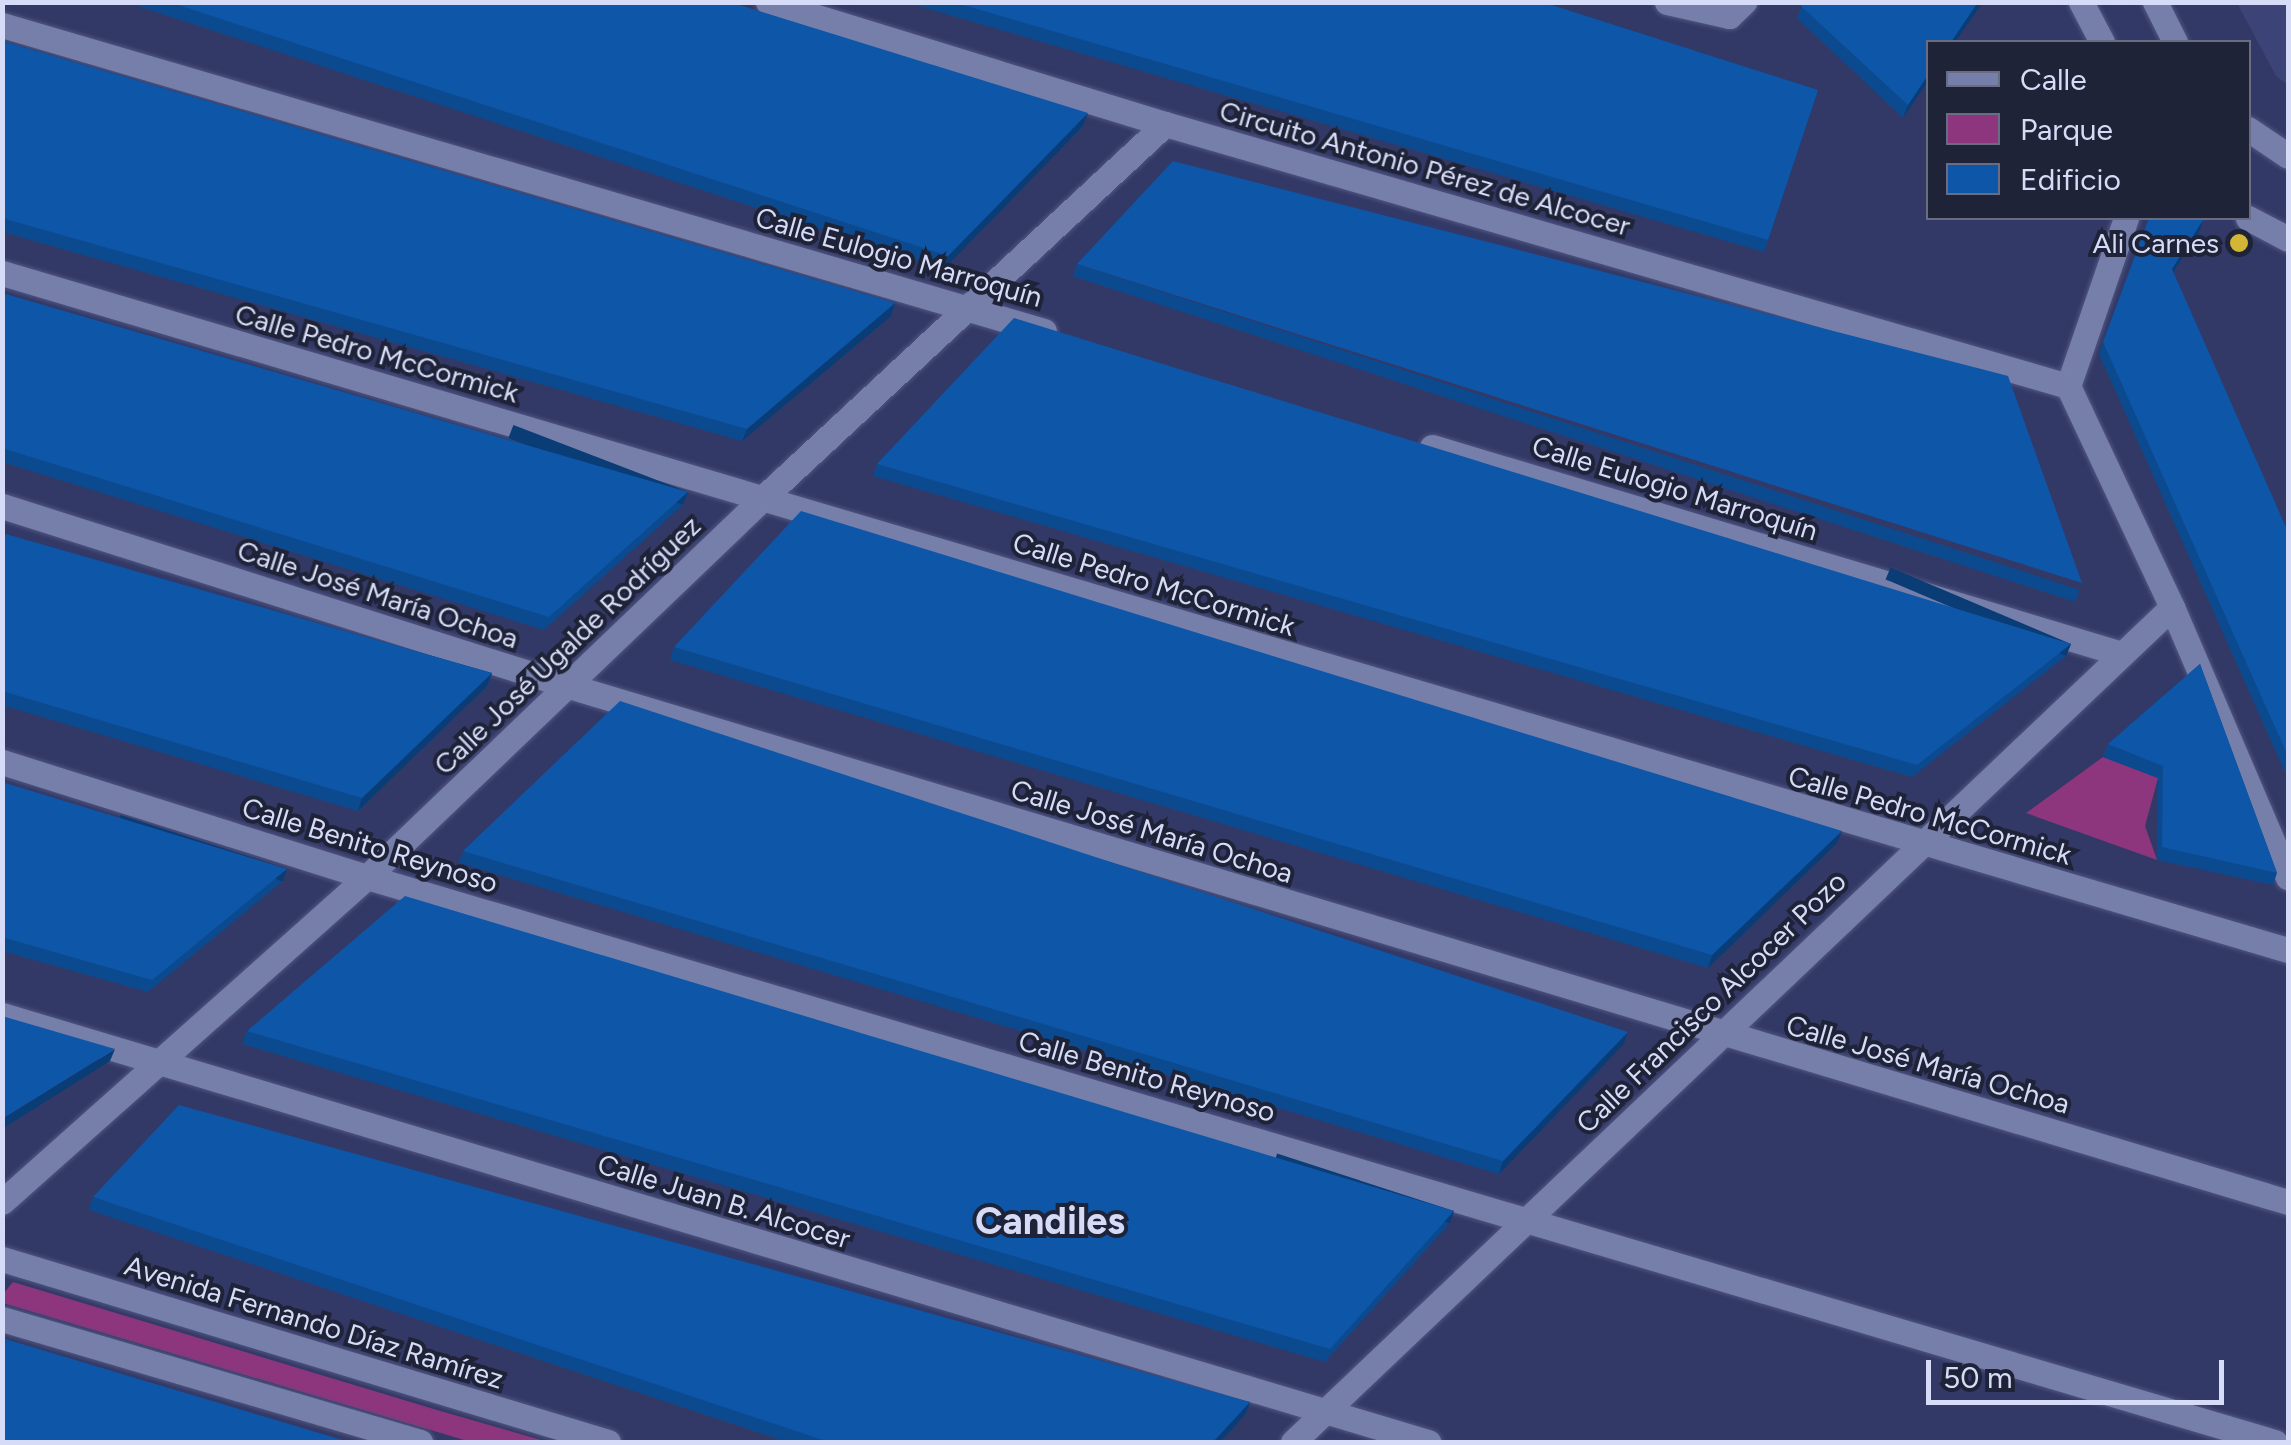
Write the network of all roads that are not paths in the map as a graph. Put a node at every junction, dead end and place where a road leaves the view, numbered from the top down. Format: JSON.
{"nodes":[{"id":1,"x":768,"y":2,"type":"edge"},
{"id":2,"x":1667,"y":2,"type":"edge"},
{"id":3,"x":2081,"y":2,"type":"edge"},
{"id":4,"x":2155,"y":2,"type":"edge"},
{"id":5,"x":1736,"y":10,"type":"edge"},
{"id":6,"x":2,"y":26,"type":"edge"},
{"id":7,"x":2101,"y":40,"type":"edge"},
{"id":8,"x":2175,"y":40,"type":"edge"},
{"id":9,"x":1165,"y":124,"type":"junction"},
{"id":10,"x":2251,"y":130,"type":"edge"},
{"id":11,"x":2288,"y":156,"type":"edge"},
{"id":12,"x":2125,"y":220,"type":"edge"},
{"id":13,"x":2251,"y":220,"type":"edge"},
{"id":14,"x":2288,"y":239,"type":"edge"},
{"id":15,"x":2,"y":273,"type":"edge"},
{"id":16,"x":969,"y":308,"type":"junction"},
{"id":17,"x":1064,"y":336,"type":"edge"},
{"id":18,"x":2068,"y":386,"type":"junction"},
{"id":19,"x":1404,"y":438,"type":"edge"},
{"id":20,"x":763,"y":498,"type":"junction"},
{"id":21,"x":2,"y":506,"type":"edge"},
{"id":22,"x":2172,"y":607,"type":"junction"},
{"id":23,"x":2122,"y":654,"type":"junction"},
{"id":24,"x":569,"y":686,"type":"junction"},
{"id":25,"x":2,"y":762,"type":"edge"},
{"id":26,"x":1921,"y":844,"type":"junction"},
{"id":27,"x":2288,"y":876,"type":"edge"},
{"id":28,"x":367,"y":877,"type":"junction"},
{"id":29,"x":2288,"y":950,"type":"edge"},
{"id":30,"x":2,"y":1014,"type":"edge"},
{"id":31,"x":1718,"y":1034,"type":"junction"},
{"id":32,"x":158,"y":1061,"type":"junction"},
{"id":33,"x":2,"y":1202,"type":"edge"},
{"id":34,"x":2288,"y":1202,"type":"edge"},
{"id":35,"x":1526,"y":1218,"type":"junction"},
{"id":36,"x":2,"y":1259,"type":"edge"},
{"id":37,"x":2,"y":1320,"type":"edge"},
{"id":38,"x":1324,"y":1413,"type":"junction"},
{"id":39,"x":420,"y":1442,"type":"edge"},
{"id":40,"x":608,"y":1442,"type":"edge"},
{"id":41,"x":1293,"y":1442,"type":"edge"},
{"id":42,"x":1428,"y":1442,"type":"edge"},
{"id":43,"x":2275,"y":1442,"type":"edge"}],
"edges":[{"from":1,"to":9,"type":"street","name":"Circuito Antonio Pérez de Alcocer"},
{"from":2,"to":5,"type":"street"},
{"from":3,"to":7,"type":"street"},
{"from":4,"to":8,"type":"street"},
{"from":6,"to":16,"type":"street","name":"Calle Eulogio Marroquín"},
{"from":9,"to":16,"type":"street","name":"Calle José Ugalde Rodríguez"},
{"from":9,"to":18,"type":"street","name":"Circuito Antonio Pérez de Alcocer"},
{"from":10,"to":11,"type":"street"},
{"from":12,"to":18,"type":"street"},
{"from":13,"to":14,"type":"street"},
{"from":15,"to":20,"type":"street","name":"Calle Pedro McCormick"},
{"from":16,"to":17,"type":"street","name":"Calle Eulogio Marroquín"},
{"from":16,"to":20,"type":"street","name":"Calle José Ugalde Rodríguez"},
{"from":18,"to":22,"type":"street"},
{"from":19,"to":23,"type":"street","name":"Calle Eulogio Marroquín"},
{"from":20,"to":24,"type":"street","name":"Calle José Ugalde Rodríguez"},
{"from":20,"to":26,"type":"street","name":"Calle Pedro McCormick"},
{"from":21,"to":24,"type":"street","name":"Calle José María Ochoa"},
{"from":22,"to":23,"type":"street","name":"Calle Francisco Alcocer Pozo"},
{"from":22,"to":27,"type":"street"},
{"from":23,"to":26,"type":"street","name":"Calle Francisco Alcocer Pozo"},
{"from":24,"to":28,"type":"street","name":"Calle José Ugalde Rodríguez"},
{"from":24,"to":31,"type":"street","name":"Calle José María Ochoa"},
{"from":25,"to":28,"type":"street","name":"Calle Benito Reynoso"},
{"from":26,"to":29,"type":"street","name":"Calle Pedro McCormick"},
{"from":26,"to":31,"type":"street","name":"Calle Francisco Alcocer Pozo"},
{"from":28,"to":32,"type":"street","name":"Calle José Ugalde Rodríguez"},
{"from":28,"to":35,"type":"street","name":"Calle Benito Reynoso"},
{"from":30,"to":32,"type":"street","name":"Calle Juan B. Alcocer"},
{"from":31,"to":34,"type":"street","name":"Calle José María Ochoa"},
{"from":31,"to":35,"type":"street","name":"Calle Francisco Alcocer Pozo"},
{"from":32,"to":33,"type":"street","name":"Calle José Ugalde Rodríguez"},
{"from":32,"to":38,"type":"street","name":"Calle Juan B. Alcocer"},
{"from":35,"to":38,"type":"street","name":"Calle Francisco Alcocer Pozo"},
{"from":35,"to":43,"type":"street","name":"Calle Benito Reynoso"},
{"from":36,"to":40,"type":"street","name":"Avenida Fernando Díaz Ramírez"},
{"from":37,"to":39,"type":"street"},
{"from":38,"to":41,"type":"street","name":"Calle Francisco Alcocer Pozo"},
{"from":38,"to":42,"type":"street","name":"Calle Juan B. Alcocer"}]}
